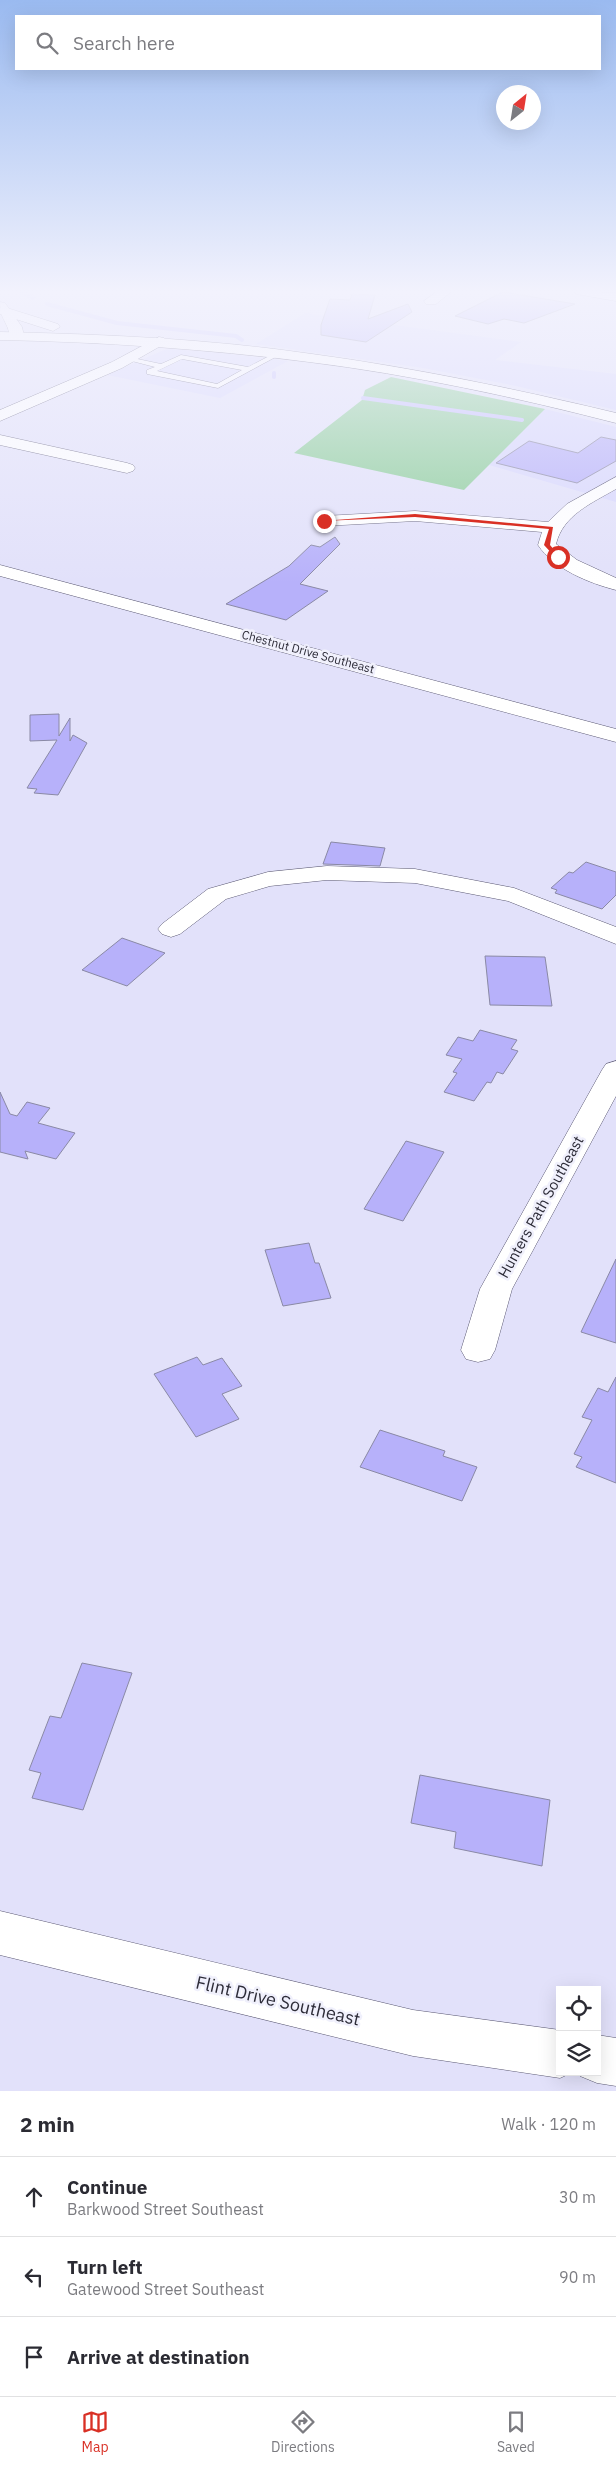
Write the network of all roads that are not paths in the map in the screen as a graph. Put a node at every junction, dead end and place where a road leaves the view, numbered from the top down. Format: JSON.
{"nodes":[{"id":1,"x":62,"y":389,"type":"edge"},
{"id":2,"x":489,"y":389,"type":"edge"},
{"id":3,"x":0,"y":416,"type":"edge"},
{"id":4,"x":616,"y":418,"type":"edge"},
{"id":5,"x":0,"y":440,"type":"edge"},
{"id":6,"x":127,"y":468,"type":"dead end"},
{"id":7,"x":616,"y":482,"type":"edge"},
{"id":8,"x":324,"y":521,"type":"dead end"},
{"id":9,"x":552,"y":528,"type":"junction"},
{"id":10,"x":0,"y":570,"type":"edge"},
{"id":11,"x":22,"y":576,"type":"junction"},
{"id":12,"x":616,"y":584,"type":"edge"},
{"id":13,"x":0,"y":588,"type":"edge"},
{"id":14,"x":616,"y":736,"type":"edge"},
{"id":15,"x":170,"y":929,"type":"dead end"},
{"id":16,"x":616,"y":936,"type":"edge"},
{"id":17,"x":616,"y":1070,"type":"edge"},
{"id":18,"x":478,"y":1350,"type":"dead end"},
{"id":19,"x":0,"y":1933,"type":"edge"},
{"id":20,"x":556,"y":2053,"type":"edge"},
{"id":21,"x":601,"y":2060,"type":"edge"},
{"id":22,"x":616,"y":2062,"type":"edge"}],
"edges":[{"from":1,"to":3,"type":"street"},
{"from":2,"to":4,"type":"street"},
{"from":5,"to":6,"type":"street"},
{"from":7,"to":9,"type":"street"},
{"from":8,"to":9,"type":"street"},
{"from":9,"to":12,"type":"street"},
{"from":10,"to":11,"type":"street","name":"Chestnut Drive Southeast"},
{"from":11,"to":13,"type":"street"},
{"from":11,"to":14,"type":"street","name":"Chestnut Drive Southeast"},
{"from":15,"to":16,"type":"street"},
{"from":17,"to":18,"type":"street","name":"Hunters Path Southeast"},
{"from":19,"to":20,"type":"street","name":"Flint Drive Southeast"},
{"from":21,"to":22,"type":"street"}]}
